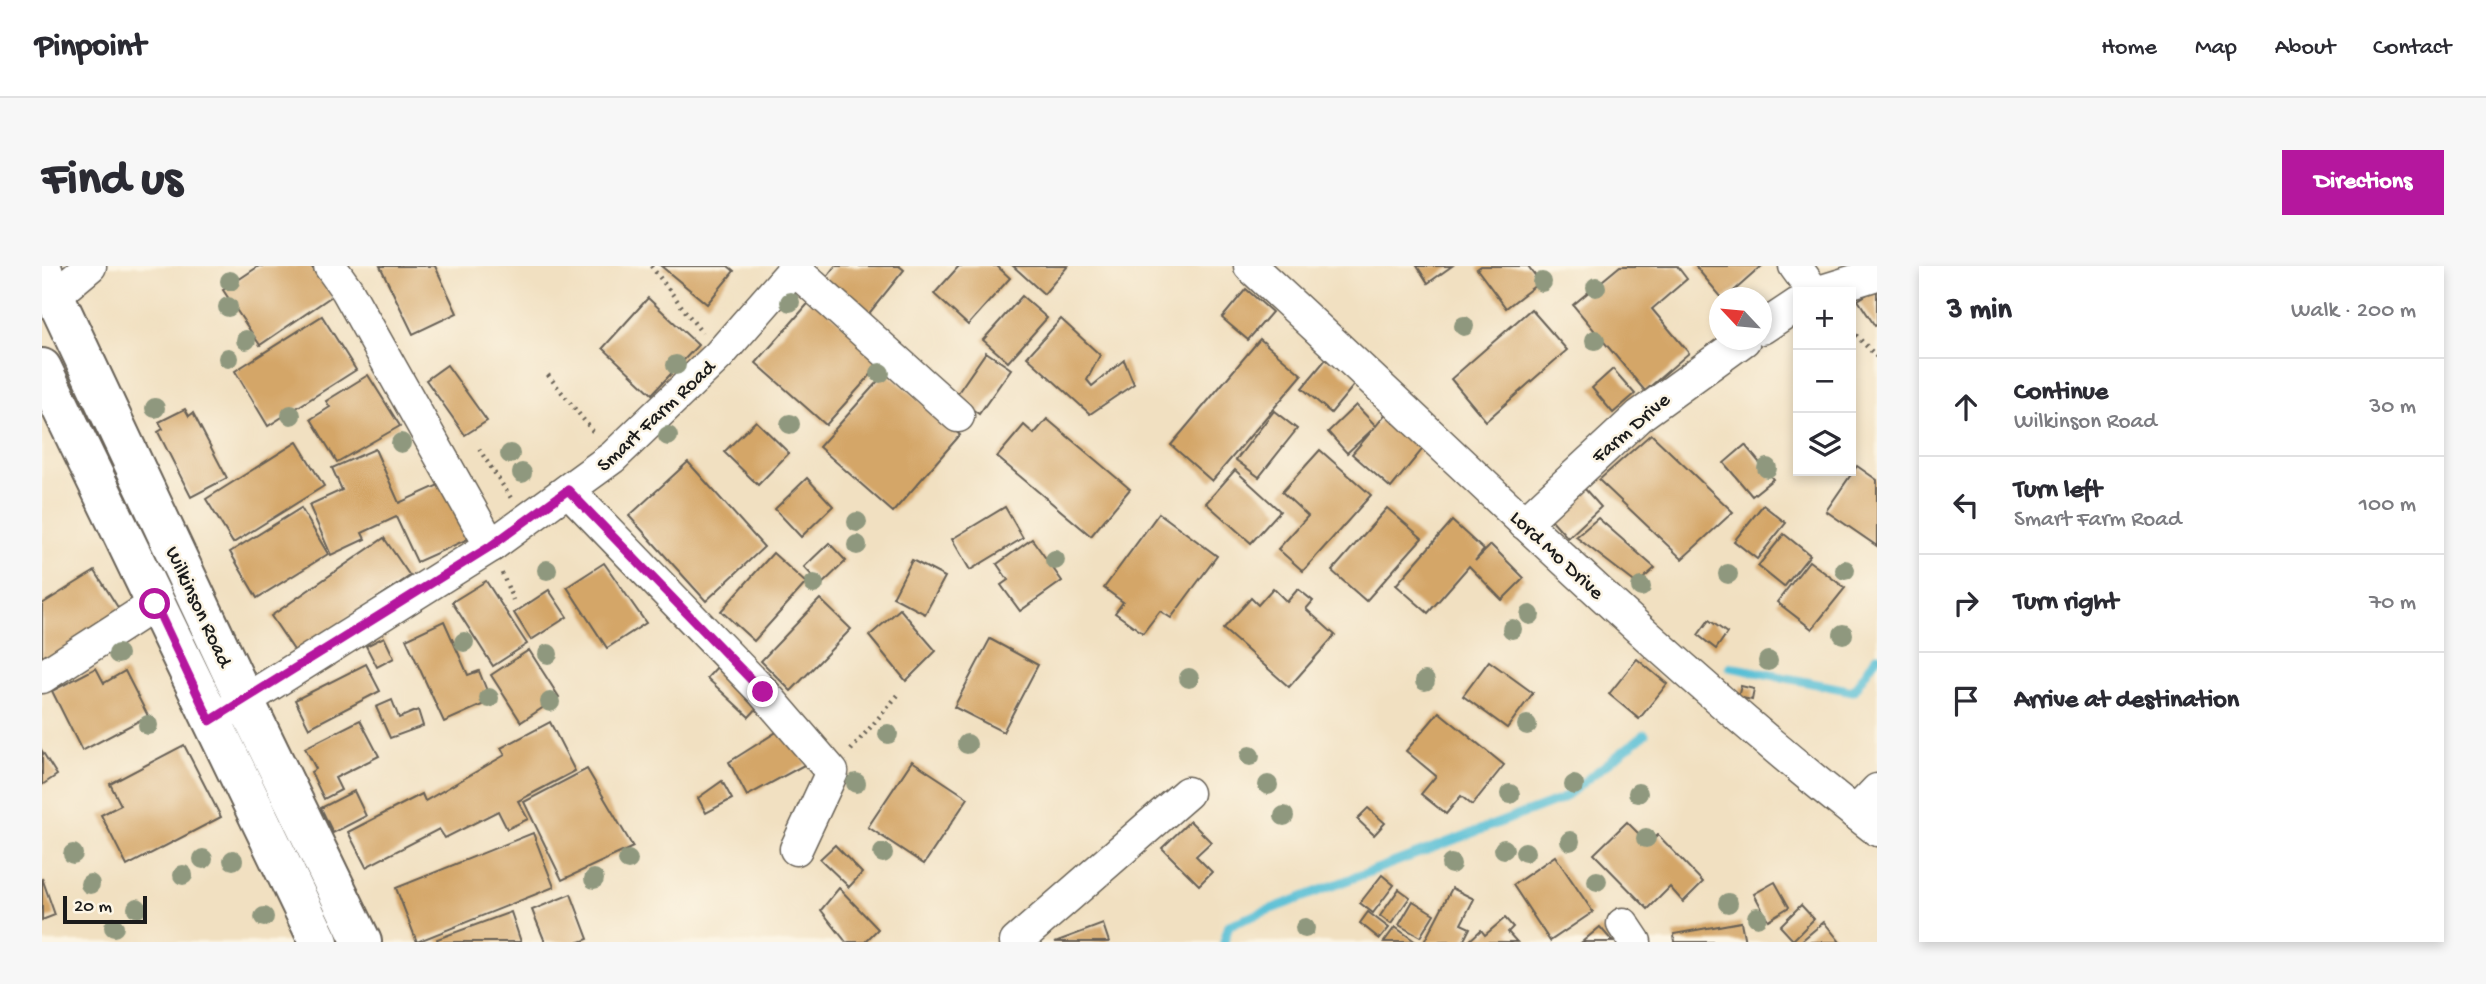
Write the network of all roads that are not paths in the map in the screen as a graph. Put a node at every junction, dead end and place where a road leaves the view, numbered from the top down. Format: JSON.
{"nodes":[{"id":1,"x":90,"y":266,"type":"edge"},
{"id":2,"x":330,"y":266,"type":"edge"},
{"id":3,"x":1250,"y":266,"type":"edge"},
{"id":4,"x":1795,"y":266,"type":"edge"},
{"id":5,"x":795,"y":267,"type":"edge"},
{"id":6,"x":1877,"y":274,"type":"edge"},
{"id":7,"x":48,"y":282,"type":"edge"},
{"id":8,"x":1813,"y":287,"type":"edge"},
{"id":9,"x":1834,"y":287,"type":"edge"},
{"id":10,"x":1793,"y":307,"type":"edge"},
{"id":11,"x":1772,"y":321,"type":"edge"},
{"id":12,"x":1730,"y":350,"type":"edge"},
{"id":13,"x":42,"y":368,"type":"edge"},
{"id":14,"x":958,"y":416,"type":"dead end"},
{"id":15,"x":568,"y":490,"type":"junction"},
{"id":16,"x":1524,"y":523,"type":"junction"},
{"id":17,"x":491,"y":546,"type":"junction"},
{"id":18,"x":155,"y":604,"type":"junction"},
{"id":19,"x":42,"y":677,"type":"edge"},
{"id":20,"x":245,"y":701,"type":"junction"},
{"id":21,"x":210,"y":721,"type":"junction"},
{"id":22,"x":1877,"y":790,"type":"edge"},
{"id":23,"x":1187,"y":793,"type":"dead end"},
{"id":24,"x":1866,"y":822,"type":"edge"},
{"id":25,"x":796,"y":849,"type":"dead end"},
{"id":26,"x":319,"y":942,"type":"edge"},
{"id":27,"x":362,"y":942,"type":"edge"},
{"id":28,"x":1016,"y":942,"type":"edge"}],
"edges":[{"from":1,"to":7,"type":"street"},
{"from":2,"to":17,"type":"street"},
{"from":3,"to":16,"type":"street","name":"Lord Mo Drive"},
{"from":4,"to":8,"type":"street"},
{"from":5,"to":14,"type":"street"},
{"from":5,"to":15,"type":"street","name":"Smart Farm Road"},
{"from":6,"to":9,"type":"street"},
{"from":7,"to":20,"type":"main road","name":"Wilkinson Road"},
{"from":10,"to":11,"type":"street"},
{"from":12,"to":16,"type":"street","name":"Farm Drive"},
{"from":13,"to":18,"type":"main road","name":"Wilkinson Road"},
{"from":15,"to":17,"type":"street","name":"Smart Farm Road"},
{"from":15,"to":25,"type":"street"},
{"from":16,"to":24,"type":"street","name":"Lord Mo Drive"},
{"from":17,"to":20,"type":"street","name":"Smart Farm Road"},
{"from":18,"to":19,"type":"street"},
{"from":18,"to":21,"type":"main road","name":"Wilkinson Road"},
{"from":20,"to":21,"type":"street","name":"Smart Farm Road"},
{"from":20,"to":27,"type":"main road","name":"Wilkinson Road"},
{"from":21,"to":26,"type":"main road","name":"Wilkinson Road"},
{"from":22,"to":24,"type":"street"},
{"from":23,"to":28,"type":"street"}]}
